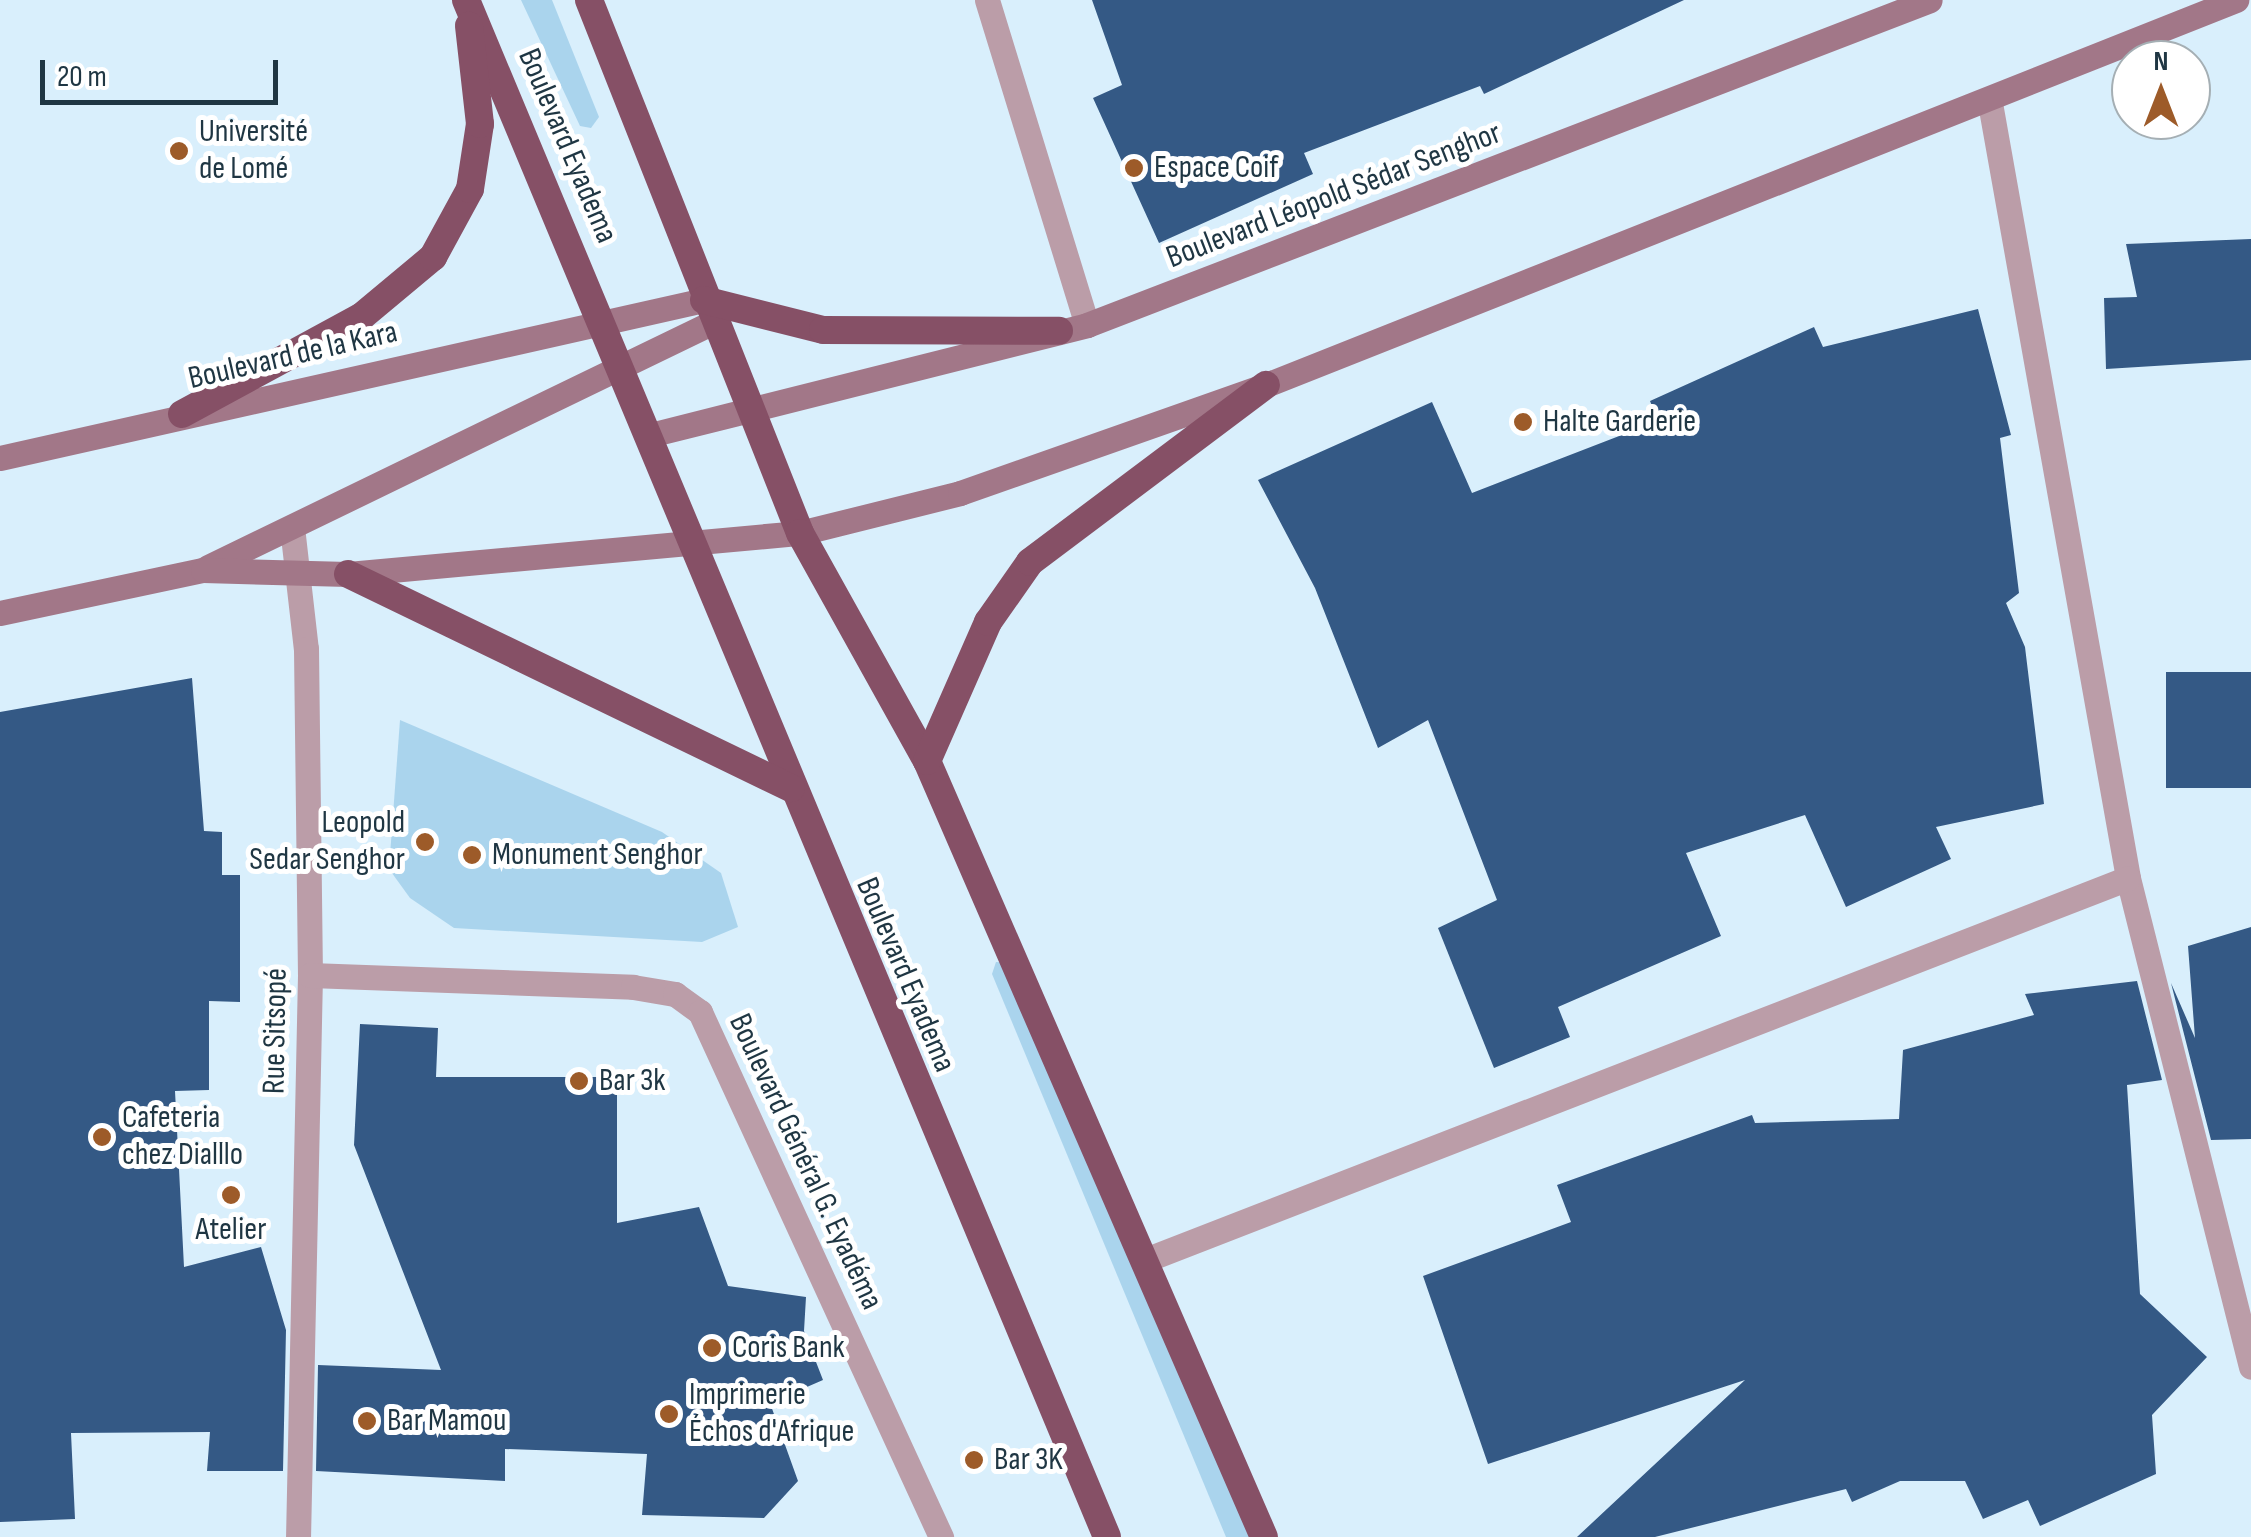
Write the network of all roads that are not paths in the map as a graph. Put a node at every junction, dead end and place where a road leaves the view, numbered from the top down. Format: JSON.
{"nodes":[{"id":1,"x":466,"y":0,"type":"edge"},
{"id":2,"x":588,"y":0,"type":"edge"},
{"id":3,"x":988,"y":0,"type":"edge"},
{"id":4,"x":1930,"y":0,"type":"edge"},
{"id":5,"x":2236,"y":0,"type":"edge"},
{"id":6,"x":1990,"y":103,"type":"junction"},
{"id":7,"x":709,"y":311,"type":"junction"},
{"id":8,"x":602,"y":321,"type":"junction"},
{"id":9,"x":1086,"y":324,"type":"junction"},
{"id":10,"x":1059,"y":331,"type":"junction"},
{"id":11,"x":621,"y":370,"type":"junction"},
{"id":12,"x":1266,"y":385,"type":"junction"},
{"id":13,"x":746,"y":409,"type":"junction"},
{"id":14,"x":182,"y":414,"type":"junction"},
{"id":15,"x":650,"y":435,"type":"junction"},
{"id":16,"x":0,"y":458,"type":"edge"},
{"id":17,"x":292,"y":528,"type":"junction"},
{"id":18,"x":800,"y":533,"type":"junction"},
{"id":19,"x":694,"y":542,"type":"junction"},
{"id":20,"x":203,"y":570,"type":"junction"},
{"id":21,"x":298,"y":572,"type":"junction"},
{"id":22,"x":348,"y":574,"type":"junction"},
{"id":23,"x":0,"y":613,"type":"edge"},
{"id":24,"x":927,"y":760,"type":"junction"},
{"id":25,"x":791,"y":788,"type":"junction"},
{"id":26,"x":2128,"y":878,"type":"junction"},
{"id":27,"x":310,"y":975,"type":"junction"},
{"id":28,"x":1148,"y":1258,"type":"junction"},
{"id":29,"x":2251,"y":1367,"type":"edge"},
{"id":30,"x":298,"y":1537,"type":"edge"},
{"id":31,"x":940,"y":1537,"type":"edge"},
{"id":32,"x":1107,"y":1537,"type":"edge"},
{"id":33,"x":1264,"y":1537,"type":"edge"}],
"edges":[{"from":1,"to":8,"type":"highway","name":"Boulevard Eyadema"},
{"from":1,"to":14,"type":"highway"},
{"from":2,"to":7,"type":"highway"},
{"from":3,"to":9,"type":"street"},
{"from":4,"to":9,"type":"main road","name":"Boulevard Léopold Sédar Senghor"},
{"from":5,"to":6,"type":"main road"},
{"from":6,"to":12,"type":"main road"},
{"from":6,"to":26,"type":"street"},
{"from":7,"to":8,"type":"main road"},
{"from":7,"to":10,"type":"highway"},
{"from":7,"to":11,"type":"main road"},
{"from":7,"to":13,"type":"highway"},
{"from":8,"to":11,"type":"highway","name":"Boulevard Eyadema"},
{"from":8,"to":14,"type":"main road","name":"Boulevard de la Kara"},
{"from":9,"to":10,"type":"main road","name":"Boulevard Léopold Sédar Senghor"},
{"from":10,"to":13,"type":"main road","name":"Boulevard Léopold Sédar Senghor"},
{"from":11,"to":15,"type":"highway","name":"Boulevard Eyadema"},
{"from":11,"to":17,"type":"main road"},
{"from":12,"to":18,"type":"main road"},
{"from":12,"to":24,"type":"highway"},
{"from":13,"to":15,"type":"main road"},
{"from":13,"to":18,"type":"highway"},
{"from":14,"to":16,"type":"main road","name":"Boulevard de la Kara"},
{"from":15,"to":19,"type":"highway","name":"Boulevard Eyadema"},
{"from":17,"to":20,"type":"main road"},
{"from":17,"to":21,"type":"street","name":"Rue Sitsopé"},
{"from":18,"to":19,"type":"main road"},
{"from":18,"to":24,"type":"highway"},
{"from":19,"to":22,"type":"main road"},
{"from":19,"to":25,"type":"highway","name":"Boulevard Eyadema"},
{"from":20,"to":21,"type":"main road"},
{"from":20,"to":23,"type":"main road"},
{"from":21,"to":22,"type":"main road"},
{"from":21,"to":27,"type":"street","name":"Rue Sitsopé"},
{"from":22,"to":25,"type":"highway"},
{"from":24,"to":28,"type":"highway"},
{"from":25,"to":32,"type":"highway","name":"Boulevard Eyadema"},
{"from":26,"to":28,"type":"street"},
{"from":26,"to":29,"type":"street"},
{"from":27,"to":30,"type":"street","name":"Rue Sitsopé"},
{"from":27,"to":31,"type":"street","name":"Boulevard Général G. Eyadéma"},
{"from":28,"to":33,"type":"highway"}]}
